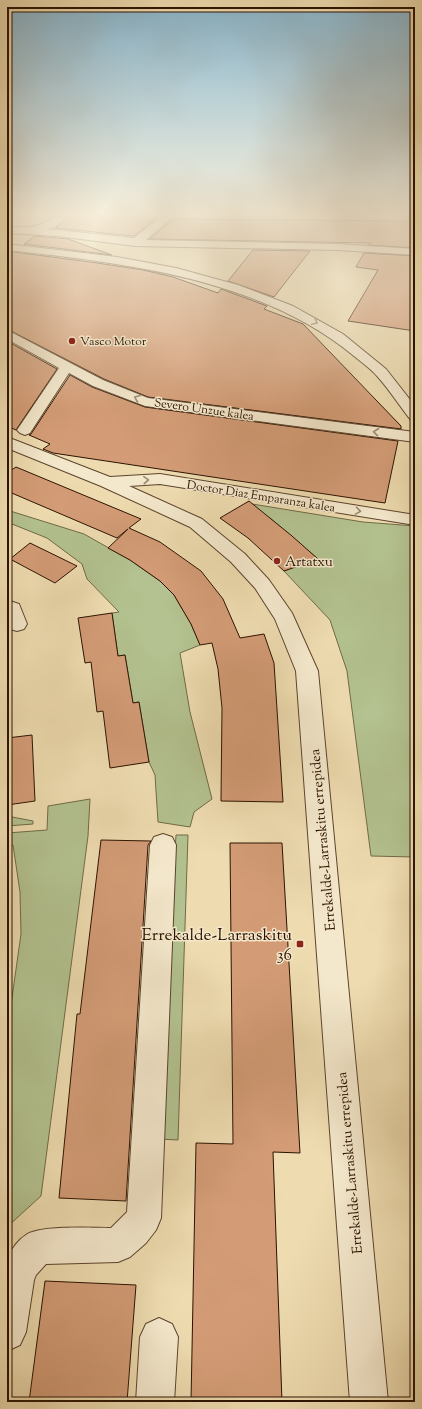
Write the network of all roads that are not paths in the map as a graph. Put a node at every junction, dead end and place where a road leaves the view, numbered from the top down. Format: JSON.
{"nodes":[{"id":1,"x":203,"y":279,"type":"edge"},
{"id":2,"x":7,"y":334,"type":"edge"},
{"id":3,"x":67,"y":366,"type":"junction"},
{"id":4,"x":415,"y":416,"type":"edge"},
{"id":5,"x":16,"y":436,"type":"edge"},
{"id":6,"x":415,"y":437,"type":"edge"},
{"id":7,"x":107,"y":482,"type":"junction"},
{"id":8,"x":415,"y":518,"type":"edge"},
{"id":9,"x":7,"y":607,"type":"edge"},
{"id":10,"x":17,"y":624,"type":"dead end"},
{"id":11,"x":163,"y":845,"type":"dead end"},
{"id":12,"x":7,"y":1332,"type":"edge"},
{"id":13,"x":159,"y":1337,"type":"dead end"},
{"id":14,"x":155,"y":1402,"type":"edge"},
{"id":15,"x":369,"y":1402,"type":"edge"}],
"edges":[{"from":1,"to":4,"type":"street","one_way":true},
{"from":2,"to":3,"type":"street","name":"Severo Unzue kalea"},
{"from":3,"to":5,"type":"street"},
{"from":6,"to":3,"type":"street","name":"Severo Unzue kalea","one_way":true},
{"from":5,"to":7,"type":"street","name":"Errekalde-Larraskitu errepidea"},
{"from":7,"to":8,"type":"street","name":"Doctor Diaz Emparanza kalea","one_way":true},
{"from":7,"to":15,"type":"street","name":"Errekalde-Larraskitu errepidea"},
{"from":9,"to":10,"type":"street"},
{"from":11,"to":12,"type":"street"},
{"from":13,"to":14,"type":"street"}]}
